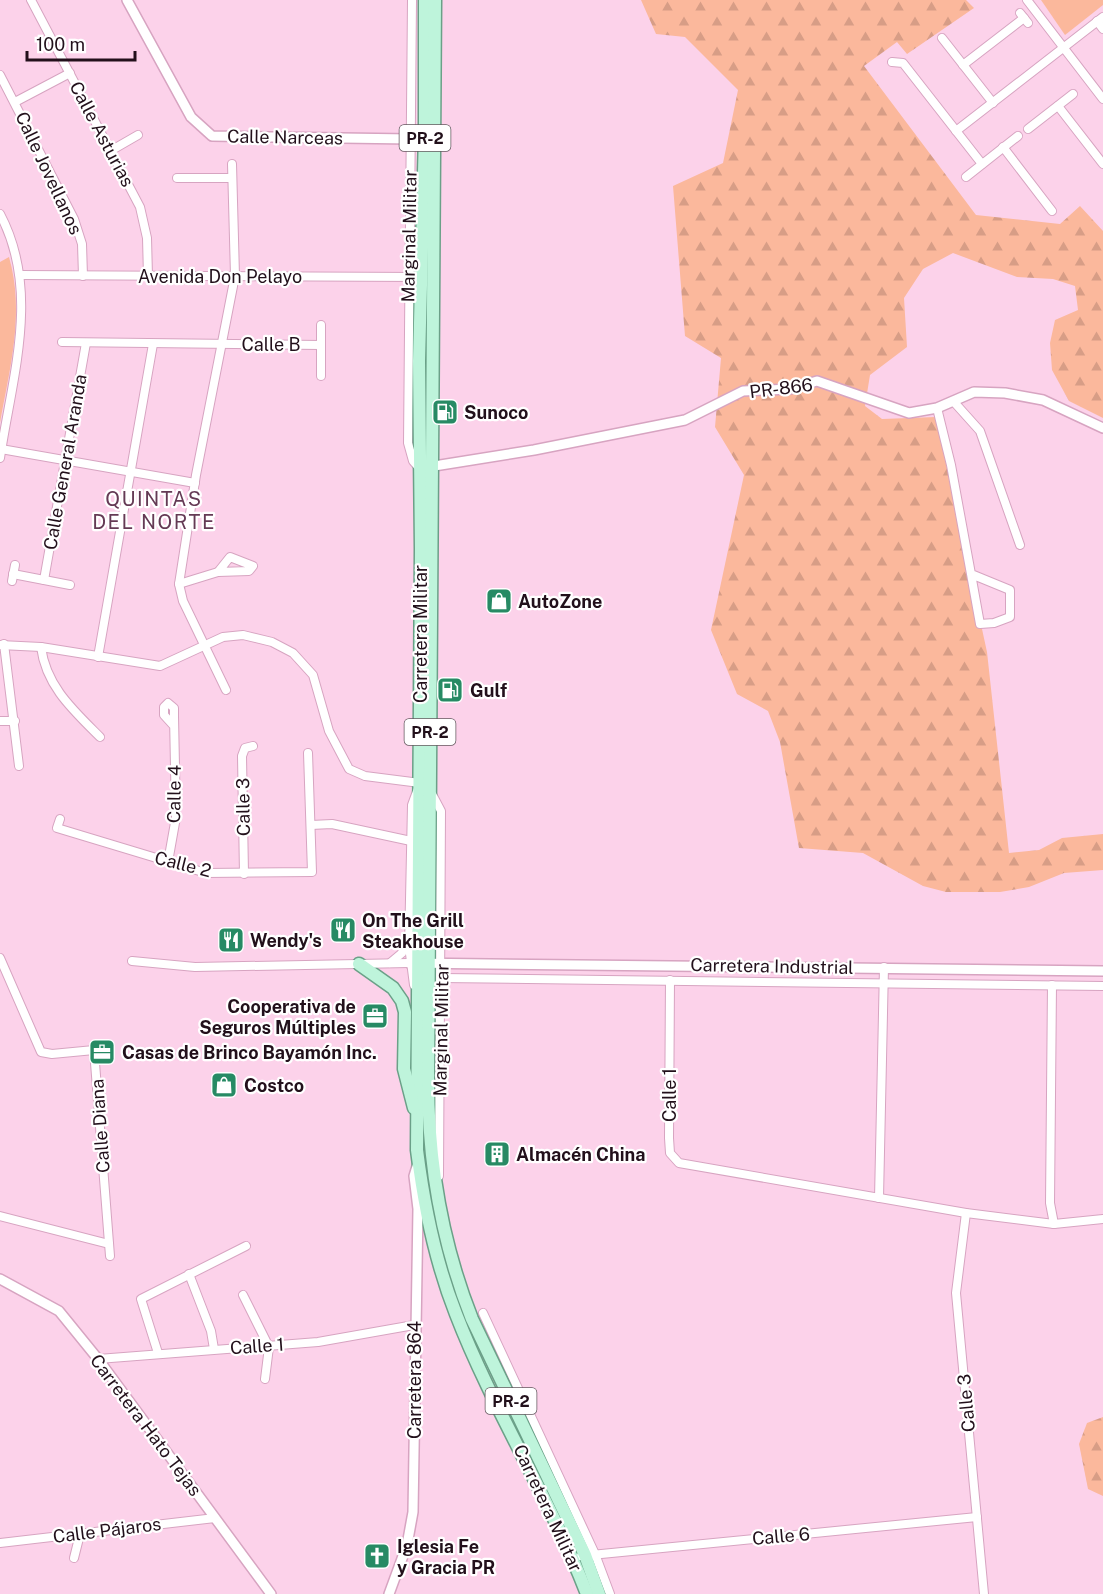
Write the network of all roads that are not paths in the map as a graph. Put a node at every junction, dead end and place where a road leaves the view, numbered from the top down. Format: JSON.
{"nodes":[{"id":1,"x":31,"y":0,"type":"edge"},
{"id":2,"x":127,"y":0,"type":"edge"},
{"id":3,"x":412,"y":0,"type":"edge"},
{"id":4,"x":425,"y":0,"type":"edge"},
{"id":5,"x":435,"y":0,"type":"edge"},
{"id":6,"x":1027,"y":0,"type":"edge"},
{"id":7,"x":1024,"y":18,"type":"dead end"},
{"id":8,"x":1100,"y":19,"type":"edge"},
{"id":9,"x":1103,"y":28,"type":"edge"},
{"id":10,"x":942,"y":38,"type":"dead end"},
{"id":11,"x":1064,"y":48,"type":"junction"},
{"id":12,"x":892,"y":62,"type":"dead end"},
{"id":13,"x":963,"y":65,"type":"junction"},
{"id":14,"x":70,"y":73,"type":"junction"},
{"id":15,"x":0,"y":75,"type":"edge"},
{"id":16,"x":1073,"y":94,"type":"dead end"},
{"id":17,"x":1103,"y":99,"type":"edge"},
{"id":18,"x":15,"y":102,"type":"junction"},
{"id":19,"x":993,"y":103,"type":"junction"},
{"id":20,"x":1058,"y":106,"type":"junction"},
{"id":21,"x":1028,"y":129,"type":"dead end"},
{"id":22,"x":956,"y":130,"type":"junction"},
{"id":23,"x":425,"y":134,"type":"junction"},
{"id":24,"x":138,"y":135,"type":"dead end"},
{"id":25,"x":1018,"y":136,"type":"dead end"},
{"id":26,"x":411,"y":139,"type":"junction"},
{"id":27,"x":1003,"y":147,"type":"junction"},
{"id":28,"x":112,"y":150,"type":"junction"},
{"id":29,"x":232,"y":164,"type":"dead end"},
{"id":30,"x":981,"y":164,"type":"junction"},
{"id":31,"x":1103,"y":164,"type":"edge"},
{"id":32,"x":410,"y":168,"type":"junction"},
{"id":33,"x":966,"y":177,"type":"dead end"},
{"id":34,"x":177,"y":178,"type":"dead end"},
{"id":35,"x":232,"y":178,"type":"junction"},
{"id":36,"x":1052,"y":211,"type":"dead end"},
{"id":37,"x":0,"y":214,"type":"edge"},
{"id":38,"x":20,"y":276,"type":"junction"},
{"id":39,"x":83,"y":276,"type":"junction"},
{"id":40,"x":148,"y":276,"type":"junction"},
{"id":41,"x":235,"y":276,"type":"junction"},
{"id":42,"x":434,"y":276,"type":"junction"},
{"id":43,"x":420,"y":277,"type":"junction"},
{"id":44,"x":407,"y":278,"type":"junction"},
{"id":45,"x":321,"y":325,"type":"dead end"},
{"id":46,"x":62,"y":342,"type":"dead end"},
{"id":47,"x":86,"y":343,"type":"junction"},
{"id":48,"x":153,"y":344,"type":"junction"},
{"id":49,"x":221,"y":344,"type":"junction"},
{"id":50,"x":321,"y":345,"type":"junction"},
{"id":51,"x":321,"y":376,"type":"dead end"},
{"id":52,"x":954,"y":402,"type":"junction"},
{"id":53,"x":937,"y":408,"type":"junction"},
{"id":54,"x":1103,"y":428,"type":"edge"},
{"id":55,"x":1,"y":453,"type":"edge"},
{"id":56,"x":66,"y":460,"type":"junction"},
{"id":57,"x":433,"y":466,"type":"junction"},
{"id":58,"x":419,"y":468,"type":"junction"},
{"id":59,"x":130,"y":471,"type":"junction"},
{"id":60,"x":195,"y":483,"type":"junction"},
{"id":61,"x":1020,"y":545,"type":"dead end"},
{"id":62,"x":15,"y":565,"type":"dead end"},
{"id":63,"x":218,"y":572,"type":"dead end"},
{"id":64,"x":971,"y":574,"type":"junction"},
{"id":65,"x":44,"y":580,"type":"junction"},
{"id":66,"x":179,"y":584,"type":"junction"},
{"id":67,"x":70,"y":585,"type":"dead end"},
{"id":68,"x":2,"y":644,"type":"edge"},
{"id":69,"x":205,"y":645,"type":"junction"},
{"id":70,"x":40,"y":647,"type":"junction"},
{"id":71,"x":98,"y":657,"type":"junction"},
{"id":72,"x":226,"y":690,"type":"dead end"},
{"id":73,"x":0,"y":721,"type":"edge"},
{"id":74,"x":15,"y":721,"type":"junction"},
{"id":75,"x":174,"y":726,"type":"dead end"},
{"id":76,"x":100,"y":737,"type":"dead end"},
{"id":77,"x":253,"y":746,"type":"dead end"},
{"id":78,"x":308,"y":753,"type":"dead end"},
{"id":79,"x":19,"y":766,"type":"dead end"},
{"id":80,"x":425,"y":786,"type":"junction"},
{"id":81,"x":60,"y":819,"type":"dead end"},
{"id":82,"x":310,"y":825,"type":"junction"},
{"id":83,"x":411,"y":841,"type":"junction"},
{"id":84,"x":168,"y":862,"type":"junction"},
{"id":85,"x":244,"y":874,"type":"junction"},
{"id":86,"x":409,"y":933,"type":"junction"},
{"id":87,"x":0,"y":958,"type":"edge"},
{"id":88,"x":132,"y":961,"type":"dead end"},
{"id":89,"x":388,"y":963,"type":"junction"},
{"id":90,"x":424,"y":963,"type":"junction"},
{"id":91,"x":359,"y":964,"type":"junction"},
{"id":92,"x":884,"y":967,"type":"junction"},
{"id":93,"x":1103,"y":970,"type":"edge"},
{"id":94,"x":441,"y":978,"type":"junction"},
{"id":95,"x":670,"y":980,"type":"junction"},
{"id":96,"x":883,"y":984,"type":"junction"},
{"id":97,"x":1052,"y":985,"type":"junction"},
{"id":98,"x":1103,"y":986,"type":"edge"},
{"id":99,"x":417,"y":1114,"type":"junction"},
{"id":100,"x":418,"y":1163,"type":"junction"},
{"id":101,"x":879,"y":1198,"type":"junction"},
{"id":102,"x":439,"y":1213,"type":"junction"},
{"id":103,"x":966,"y":1213,"type":"junction"},
{"id":104,"x":0,"y":1216,"type":"edge"},
{"id":105,"x":1103,"y":1219,"type":"edge"},
{"id":106,"x":1054,"y":1224,"type":"junction"},
{"id":107,"x":109,"y":1244,"type":"junction"},
{"id":108,"x":447,"y":1244,"type":"junction"},
{"id":109,"x":246,"y":1246,"type":"dead end"},
{"id":110,"x":434,"y":1248,"type":"junction"},
{"id":111,"x":416,"y":1253,"type":"junction"},
{"id":112,"x":110,"y":1256,"type":"dead end"},
{"id":113,"x":189,"y":1274,"type":"junction"},
{"id":114,"x":0,"y":1279,"type":"edge"},
{"id":115,"x":243,"y":1295,"type":"dead end"},
{"id":116,"x":483,"y":1313,"type":"dead end"},
{"id":117,"x":414,"y":1326,"type":"junction"},
{"id":118,"x":268,"y":1345,"type":"junction"},
{"id":119,"x":485,"y":1347,"type":"junction"},
{"id":120,"x":214,"y":1349,"type":"junction"},
{"id":121,"x":500,"y":1350,"type":"junction"},
{"id":122,"x":158,"y":1353,"type":"junction"},
{"id":123,"x":98,"y":1359,"type":"junction"},
{"id":124,"x":265,"y":1379,"type":"dead end"},
{"id":125,"x":977,"y":1517,"type":"junction"},
{"id":126,"x":215,"y":1518,"type":"junction"},
{"id":127,"x":80,"y":1534,"type":"junction"},
{"id":128,"x":0,"y":1543,"type":"edge"},
{"id":129,"x":584,"y":1555,"type":"junction"},
{"id":130,"x":74,"y":1558,"type":"dead end"},
{"id":131,"x":271,"y":1594,"type":"edge"},
{"id":132,"x":389,"y":1594,"type":"edge"},
{"id":133,"x":587,"y":1594,"type":"edge"},
{"id":134,"x":599,"y":1594,"type":"edge"},
{"id":135,"x":610,"y":1594,"type":"edge"},
{"id":136,"x":984,"y":1594,"type":"edge"}],
"edges":[{"from":1,"to":14,"type":"street","name":"Calle Asturias"},
{"from":2,"to":26,"type":"street","name":"Calle Narceas"},
{"from":3,"to":26,"type":"street","name":"Marginal Militar"},
{"from":4,"to":23,"type":"main road","name":"Carretera Militar","number":"PR-2"},
{"from":5,"to":42,"type":"main road","name":"Carretera Militar","number":"PR-2"},
{"from":6,"to":11,"type":"street"},
{"from":7,"to":13,"type":"street"},
{"from":8,"to":9,"type":"street"},
{"from":8,"to":11,"type":"street"},
{"from":10,"to":13,"type":"street"},
{"from":11,"to":17,"type":"street"},
{"from":11,"to":19,"type":"street"},
{"from":12,"to":22,"type":"street"},
{"from":13,"to":19,"type":"street"},
{"from":14,"to":18,"type":"street"},
{"from":14,"to":28,"type":"street","name":"Calle Asturias"},
{"from":15,"to":18,"type":"street","name":"Calle Jovellanos"},
{"from":16,"to":20,"type":"street"},
{"from":18,"to":39,"type":"street","name":"Calle Jovellanos"},
{"from":19,"to":22,"type":"street"},
{"from":20,"to":21,"type":"street"},
{"from":20,"to":31,"type":"street"},
{"from":22,"to":30,"type":"street"},
{"from":23,"to":32,"type":"street"},
{"from":23,"to":43,"type":"main road","name":"Carretera Militar","number":"PR-2"},
{"from":24,"to":28,"type":"street"},
{"from":25,"to":27,"type":"street"},
{"from":26,"to":32,"type":"street","name":"Marginal Militar"},
{"from":27,"to":30,"type":"street"},
{"from":27,"to":36,"type":"street"},
{"from":28,"to":40,"type":"street","name":"Calle Asturias"},
{"from":29,"to":35,"type":"street"},
{"from":30,"to":33,"type":"street"},
{"from":32,"to":44,"type":"street","name":"Marginal Militar"},
{"from":34,"to":35,"type":"street"},
{"from":35,"to":41,"type":"street"},
{"from":37,"to":38,"type":"street"},
{"from":38,"to":39,"type":"street","name":"Avenida Don Pelayo"},
{"from":38,"to":55,"type":"street"},
{"from":39,"to":40,"type":"street","name":"Avenida Don Pelayo"},
{"from":40,"to":41,"type":"street","name":"Avenida Don Pelayo"},
{"from":41,"to":44,"type":"street","name":"Avenida Don Pelayo"},
{"from":41,"to":49,"type":"street"},
{"from":42,"to":43,"type":"street","name":"Avenida Don Pelayo"},
{"from":42,"to":57,"type":"main road","name":"Carretera Militar","number":"PR-2"},
{"from":43,"to":44,"type":"street","name":"Avenida Don Pelayo"},
{"from":43,"to":58,"type":"main road","name":"Carretera Militar","number":"PR-2"},
{"from":44,"to":58,"type":"street","name":"Marginal Militar"},
{"from":45,"to":50,"type":"street"},
{"from":46,"to":47,"type":"street","name":"Calle B"},
{"from":47,"to":48,"type":"street","name":"Calle B"},
{"from":47,"to":56,"type":"street","name":"Calle General Aranda"},
{"from":48,"to":49,"type":"street","name":"Calle B"},
{"from":48,"to":59,"type":"street"},
{"from":49,"to":50,"type":"street","name":"Calle B"},
{"from":49,"to":60,"type":"street"},
{"from":50,"to":51,"type":"street"},
{"from":52,"to":53,"type":"street","name":"PR-866","number":"PR-866"},
{"from":52,"to":54,"type":"street","name":"PR-866","number":"PR-866"},
{"from":52,"to":61,"type":"street"},
{"from":53,"to":57,"type":"street","name":"PR-866","number":"PR-866"},
{"from":53,"to":64,"type":"street"},
{"from":55,"to":56,"type":"street"},
{"from":56,"to":59,"type":"street"},
{"from":56,"to":65,"type":"street","name":"Calle General Aranda"},
{"from":57,"to":58,"type":"street","name":"PR-866","number":"PR-866"},
{"from":57,"to":80,"type":"main road","name":"Carretera Militar","number":"PR-2"},
{"from":58,"to":80,"type":"main road","name":"Carretera Militar","number":"PR-2"},
{"from":59,"to":60,"type":"street"},
{"from":59,"to":71,"type":"street"},
{"from":60,"to":66,"type":"street"},
{"from":62,"to":65,"type":"street"},
{"from":63,"to":66,"type":"street"},
{"from":64,"to":64,"type":"street"},
{"from":65,"to":67,"type":"street"},
{"from":66,"to":69,"type":"street"},
{"from":68,"to":70,"type":"street"},
{"from":68,"to":74,"type":"street"},
{"from":69,"to":71,"type":"street"},
{"from":69,"to":72,"type":"street"},
{"from":69,"to":80,"type":"street"},
{"from":70,"to":71,"type":"street"},
{"from":70,"to":76,"type":"street"},
{"from":73,"to":74,"type":"street"},
{"from":74,"to":79,"type":"street"},
{"from":75,"to":84,"type":"street","name":"Calle 4"},
{"from":77,"to":85,"type":"street","name":"Calle 3"},
{"from":78,"to":82,"type":"street"},
{"from":80,"to":83,"type":"street","name":"Marginal Militar"},
{"from":80,"to":90,"type":"main road","name":"Carretera Militar","number":"PR-2"},
{"from":80,"to":90,"type":"street","name":"Marginal Militar"},
{"from":81,"to":84,"type":"street","name":"Calle 2"},
{"from":82,"to":83,"type":"street"},
{"from":82,"to":85,"type":"street","name":"Calle 2"},
{"from":83,"to":86,"type":"street","name":"Marginal Militar"},
{"from":84,"to":85,"type":"street","name":"Calle 2"},
{"from":86,"to":89,"type":"street"},
{"from":86,"to":90,"type":"street","name":"Marginal Militar"},
{"from":87,"to":107,"type":"street","name":"Calle Diana"},
{"from":88,"to":91,"type":"street"},
{"from":89,"to":90,"type":"street"},
{"from":89,"to":91,"type":"street"},
{"from":90,"to":92,"type":"street","name":"Carretera Industrial"},
{"from":90,"to":94,"type":"street","name":"Marginal Militar"},
{"from":90,"to":99,"type":"main road","name":"Carretera Militar","number":"PR-2"},
{"from":90,"to":102,"type":"main road","name":"Carretera Militar","number":"PR-2"},
{"from":91,"to":99,"type":"main road"},
{"from":92,"to":93,"type":"street","name":"Carretera Industrial"},
{"from":92,"to":96,"type":"street"},
{"from":94,"to":95,"type":"street"},
{"from":94,"to":102,"type":"street","name":"Marginal Militar"},
{"from":95,"to":96,"type":"street"},
{"from":95,"to":101,"type":"street","name":"Calle 1"},
{"from":96,"to":97,"type":"street"},
{"from":96,"to":101,"type":"street"},
{"from":97,"to":98,"type":"street"},
{"from":97,"to":106,"type":"street"},
{"from":99,"to":100,"type":"main road","name":"Carretera Militar","number":"PR-2"},
{"from":100,"to":110,"type":"main road","name":"Carretera Militar","number":"PR-2"},
{"from":100,"to":111,"type":"street","name":"Carretera 864"},
{"from":101,"to":103,"type":"street","name":"Calle 1"},
{"from":102,"to":108,"type":"main road","name":"Carretera Militar","number":"PR-2"},
{"from":103,"to":106,"type":"street","name":"Calle 1"},
{"from":103,"to":125,"type":"street","name":"Calle 3"},
{"from":104,"to":107,"type":"street"},
{"from":105,"to":106,"type":"street","name":"Calle 1"},
{"from":107,"to":112,"type":"street"},
{"from":108,"to":110,"type":"street"},
{"from":108,"to":119,"type":"main road","name":"Carretera Militar","number":"PR-2"},
{"from":109,"to":113,"type":"street"},
{"from":110,"to":111,"type":"street"},
{"from":110,"to":129,"type":"main road","name":"Carretera Militar","number":"PR-2"},
{"from":111,"to":117,"type":"street","name":"Carretera 864"},
{"from":113,"to":120,"type":"street"},
{"from":113,"to":122,"type":"street"},
{"from":114,"to":123,"type":"street","name":"Carretera Hato Tejas"},
{"from":115,"to":118,"type":"street"},
{"from":116,"to":121,"type":"street"},
{"from":117,"to":118,"type":"street","name":"Calle 1"},
{"from":117,"to":132,"type":"street","name":"Carretera 864"},
{"from":118,"to":120,"type":"street","name":"Calle 1"},
{"from":118,"to":124,"type":"street"},
{"from":119,"to":121,"type":"street"},
{"from":119,"to":129,"type":"main road","name":"Carretera Militar","number":"PR-2"},
{"from":120,"to":122,"type":"street","name":"Calle 1"},
{"from":121,"to":129,"type":"street"},
{"from":122,"to":123,"type":"street","name":"Calle 1"},
{"from":123,"to":126,"type":"street","name":"Carretera Hato Tejas"},
{"from":125,"to":129,"type":"street","name":"Calle 6"},
{"from":125,"to":136,"type":"street","name":"Calle 3"},
{"from":126,"to":127,"type":"street","name":"Calle Pájaros"},
{"from":126,"to":131,"type":"street","name":"Carretera Hato Tejas"},
{"from":127,"to":128,"type":"street","name":"Calle Pájaros"},
{"from":127,"to":130,"type":"street"},
{"from":129,"to":133,"type":"main road","name":"Carretera Militar","number":"PR-2"},
{"from":129,"to":134,"type":"main road","name":"Carretera Militar","number":"PR-2"},
{"from":129,"to":135,"type":"street"}]}
